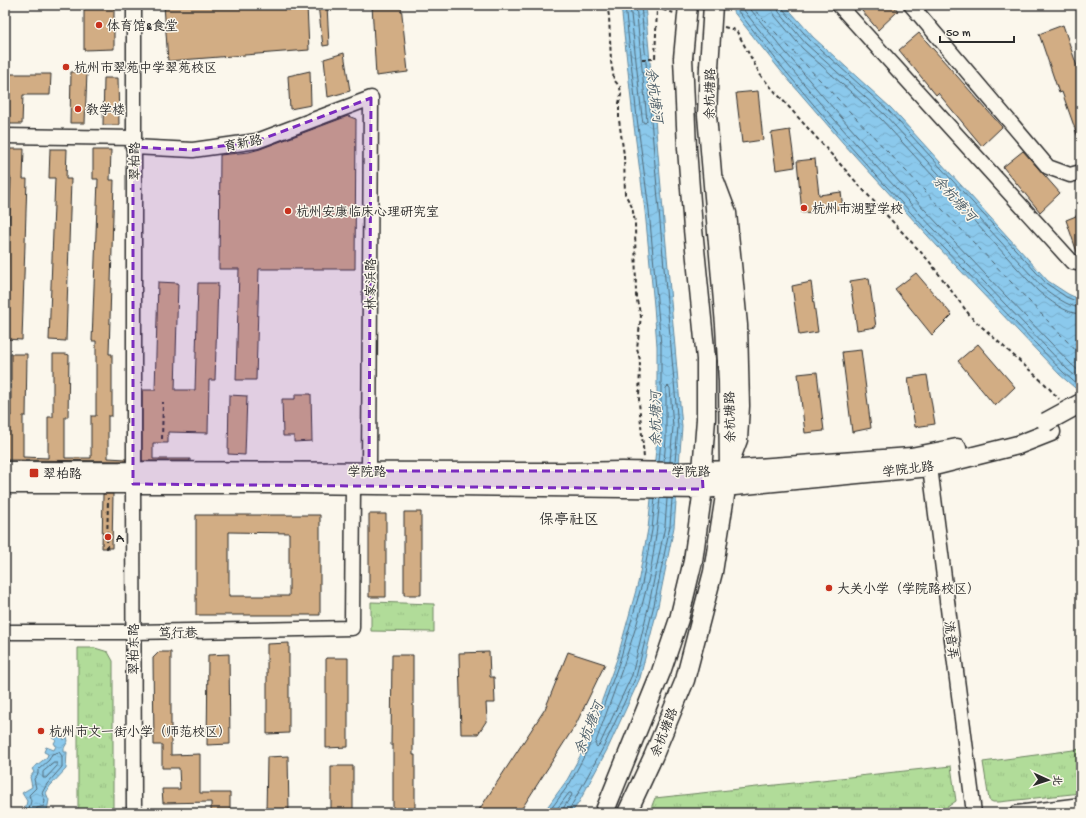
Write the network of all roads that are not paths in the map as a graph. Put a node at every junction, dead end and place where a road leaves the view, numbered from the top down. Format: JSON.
{"nodes":[{"id":1,"x":134,"y":5,"type":"edge"},
{"id":2,"x":713,"y":5,"type":"edge"},
{"id":3,"x":839,"y":5,"type":"edge"},
{"id":4,"x":911,"y":5,"type":"edge"},
{"id":5,"x":683,"y":9,"type":"edge"},
{"id":6,"x":371,"y":98,"type":"joint"},
{"id":7,"x":5,"y":136,"type":"edge"},
{"id":8,"x":133,"y":143,"type":"junction"},
{"id":9,"x":1081,"y":172,"type":"edge"},
{"id":10,"x":1081,"y":264,"type":"edge"},
{"id":11,"x":1081,"y":403,"type":"edge"},
{"id":12,"x":1081,"y":415,"type":"edge"},
{"id":13,"x":1049,"y":427,"type":"junction"},
{"id":14,"x":930,"y":466,"type":"junction"},
{"id":15,"x":729,"y":470,"type":"junction"},
{"id":16,"x":5,"y":471,"type":"edge"},
{"id":17,"x":369,"y":471,"type":"junction"},
{"id":18,"x":133,"y":478,"type":"junction"},
{"id":19,"x":648,"y":480,"type":"junction"},
{"id":20,"x":702,"y":480,"type":"junction"},
{"id":21,"x":5,"y":484,"type":"edge"},
{"id":22,"x":354,"y":484,"type":"junction"},
{"id":23,"x":726,"y":487,"type":"junction"},
{"id":24,"x":5,"y":632,"type":"edge"},
{"id":25,"x":133,"y":632,"type":"junction"},
{"id":26,"x":1081,"y":805,"type":"edge"},
{"id":27,"x":134,"y":813,"type":"edge"},
{"id":28,"x":604,"y":813,"type":"edge"},
{"id":29,"x":626,"y":813,"type":"edge"},
{"id":30,"x":974,"y":813,"type":"edge"},
{"id":31,"x":1017,"y":813,"type":"edge"}],
"edges":[{"from":1,"to":8,"type":"street","name":"翠柏路"},
{"from":2,"to":15,"type":"main road","name":"余杭塘路","bridge":true},
{"from":3,"to":10,"type":"street"},
{"from":4,"to":9,"type":"street"},
{"from":5,"to":20,"type":"main road","name":"余杭塘路","bridge":true},
{"from":6,"to":8,"type":"street","name":"育新路"},
{"from":6,"to":17,"type":"street","name":"林家浜路"},
{"from":7,"to":8,"type":"street","name":"育新路"},
{"from":8,"to":18,"type":"street","name":"翠柏路"},
{"from":11,"to":13,"type":"main road","name":"学院北路","bridge":true},
{"from":12,"to":13,"type":"main road","name":"学院北路"},
{"from":13,"to":14,"type":"main road","name":"学院北路"},
{"from":13,"to":15,"type":"main road","name":"学院北路"},
{"from":14,"to":23,"type":"main road","name":"学院北路"},
{"from":14,"to":30,"type":"street","name":"流音弄"},
{"from":15,"to":20,"type":"main road","name":"学院路"},
{"from":15,"to":23,"type":"main road","name":"余杭塘路"},
{"from":16,"to":18,"type":"main road","name":"学院路"},
{"from":17,"to":18,"type":"main road","name":"学院路"},
{"from":17,"to":19,"type":"main road","name":"学院路"},
{"from":18,"to":21,"type":"main road","name":"学院路"},
{"from":18,"to":22,"type":"main road","name":"学院路"},
{"from":18,"to":25,"type":"street","name":"翠柏东路"},
{"from":19,"to":20,"type":"main road","name":"学院路"},
{"from":19,"to":22,"type":"main road","name":"学院路"},
{"from":20,"to":23,"type":"main road","name":"学院路"},
{"from":20,"to":28,"type":"main road","name":"余杭塘路"},
{"from":22,"to":25,"type":"street","name":"笃行巷"},
{"from":23,"to":29,"type":"main road","name":"余杭塘路"},
{"from":24,"to":25,"type":"street","name":"笃行巷"},
{"from":25,"to":27,"type":"street","name":"翠柏东路"},
{"from":26,"to":31,"type":"street"}]}
